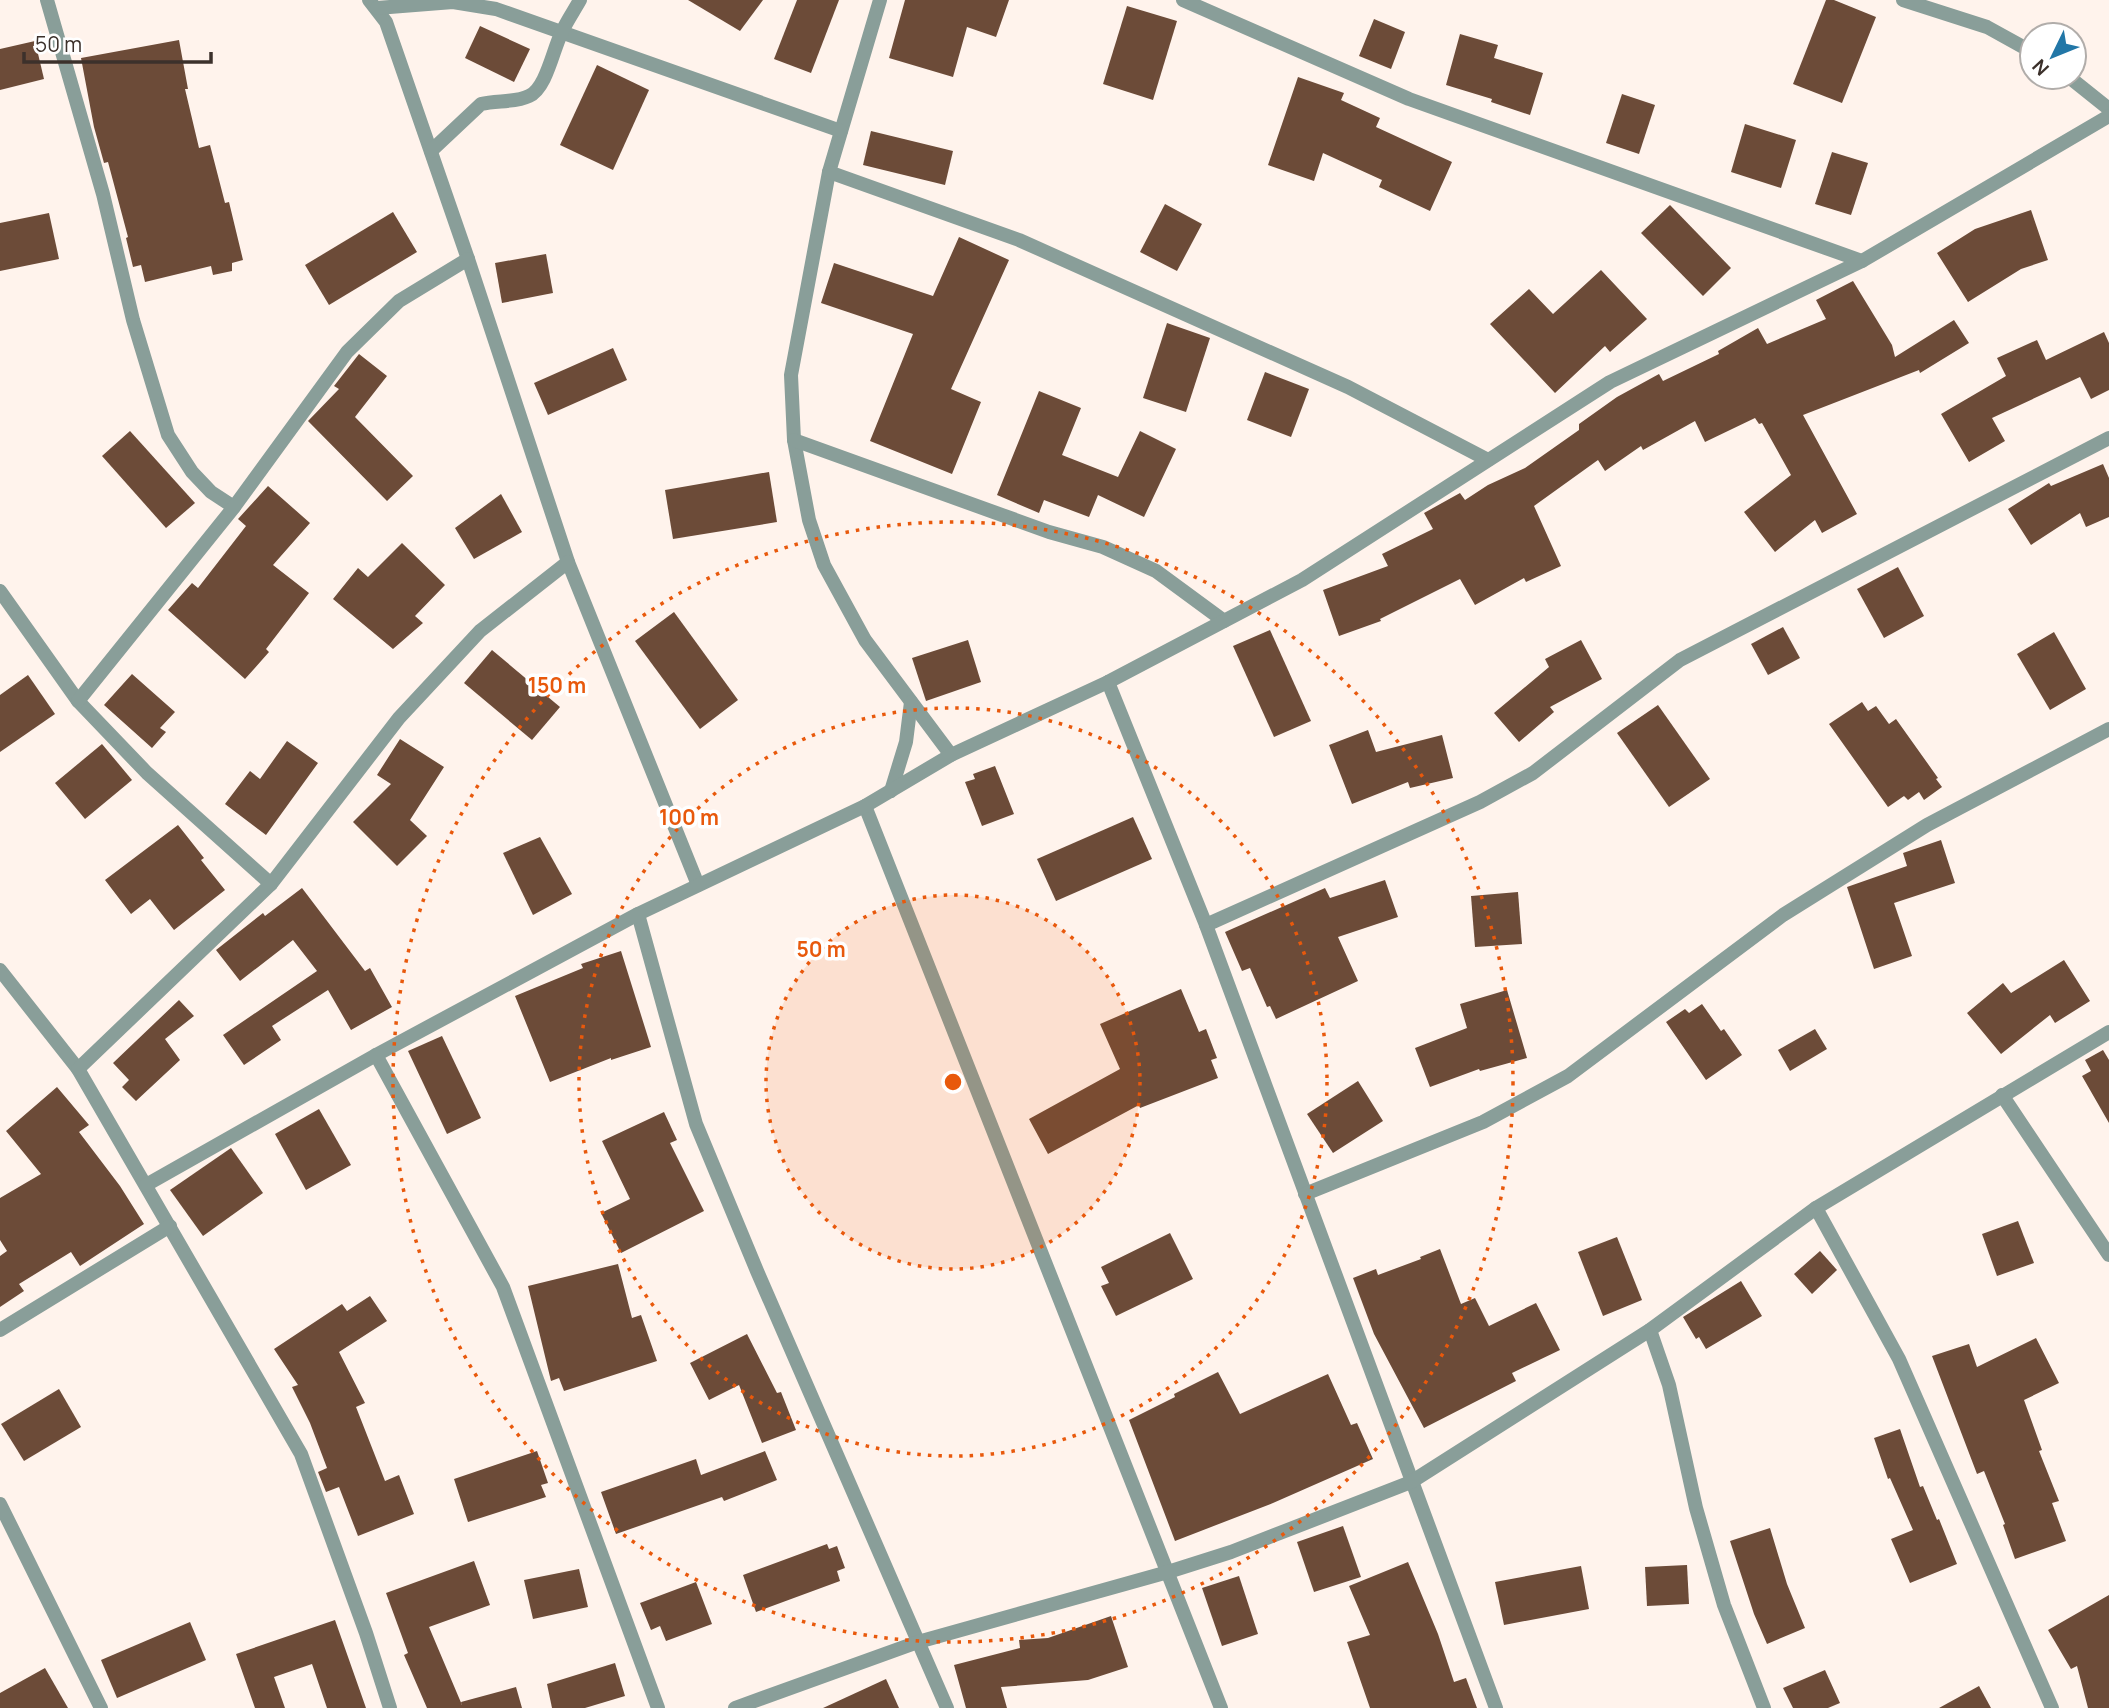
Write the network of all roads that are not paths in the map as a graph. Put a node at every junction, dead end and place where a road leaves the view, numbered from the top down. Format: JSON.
{"nodes":[{"id":1,"x":47,"y":0,"type":"edge"},
{"id":2,"x":580,"y":0,"type":"edge"},
{"id":3,"x":880,"y":0,"type":"edge"},
{"id":4,"x":1183,"y":0,"type":"edge"},
{"id":5,"x":1903,"y":0,"type":"edge"},
{"id":6,"x":373,"y":4,"type":"edge"},
{"id":7,"x":561,"y":33,"type":"junction"},
{"id":8,"x":2018,"y":44,"type":"edge"},
{"id":9,"x":2086,"y":91,"type":"edge"},
{"id":10,"x":2109,"y":109,"type":"edge"},
{"id":11,"x":2109,"y":116,"type":"edge"},
{"id":12,"x":841,"y":131,"type":"junction"},
{"id":13,"x":431,"y":151,"type":"junction"},
{"id":14,"x":829,"y":172,"type":"junction"},
{"id":15,"x":468,"y":259,"type":"junction"},
{"id":16,"x":1862,"y":261,"type":"junction"},
{"id":17,"x":2109,"y":438,"type":"edge"},
{"id":18,"x":794,"y":440,"type":"junction"},
{"id":19,"x":1488,"y":460,"type":"junction"},
{"id":20,"x":234,"y":507,"type":"junction"},
{"id":21,"x":568,"y":562,"type":"junction"},
{"id":22,"x":0,"y":591,"type":"edge"},
{"id":23,"x":1224,"y":621,"type":"junction"},
{"id":24,"x":1108,"y":682,"type":"junction"},
{"id":25,"x":78,"y":701,"type":"junction"},
{"id":26,"x":911,"y":702,"type":"junction"},
{"id":27,"x":2109,"y":729,"type":"edge"},
{"id":28,"x":951,"y":755,"type":"junction"},
{"id":29,"x":891,"y":791,"type":"junction"},
{"id":30,"x":865,"y":806,"type":"junction"},
{"id":31,"x":271,"y":884,"type":"junction"},
{"id":32,"x":698,"y":885,"type":"junction"},
{"id":33,"x":638,"y":914,"type":"junction"},
{"id":34,"x":1206,"y":925,"type":"junction"},
{"id":35,"x":0,"y":970,"type":"edge"},
{"id":36,"x":2109,"y":1032,"type":"edge"},
{"id":37,"x":376,"y":1055,"type":"junction"},
{"id":38,"x":78,"y":1069,"type":"junction"},
{"id":39,"x":2002,"y":1095,"type":"junction"},
{"id":40,"x":146,"y":1185,"type":"junction"},
{"id":41,"x":1305,"y":1194,"type":"junction"},
{"id":42,"x":1816,"y":1208,"type":"junction"},
{"id":43,"x":170,"y":1226,"type":"junction"},
{"id":44,"x":2109,"y":1255,"type":"edge"},
{"id":45,"x":0,"y":1330,"type":"edge"},
{"id":46,"x":1650,"y":1330,"type":"junction"},
{"id":47,"x":1410,"y":1482,"type":"junction"},
{"id":48,"x":0,"y":1504,"type":"edge"},
{"id":49,"x":1168,"y":1572,"type":"junction"},
{"id":50,"x":918,"y":1643,"type":"junction"},
{"id":51,"x":101,"y":1708,"type":"edge"},
{"id":52,"x":390,"y":1708,"type":"edge"},
{"id":53,"x":658,"y":1708,"type":"edge"},
{"id":54,"x":735,"y":1708,"type":"edge"},
{"id":55,"x":947,"y":1708,"type":"edge"},
{"id":56,"x":1221,"y":1708,"type":"edge"},
{"id":57,"x":1496,"y":1708,"type":"edge"},
{"id":58,"x":1764,"y":1708,"type":"edge"},
{"id":59,"x":2052,"y":1708,"type":"edge"}],
"edges":[{"from":1,"to":20,"type":"street"},
{"from":2,"to":7,"type":"street"},
{"from":3,"to":12,"type":"street"},
{"from":4,"to":16,"type":"street"},
{"from":5,"to":8,"type":"street"},
{"from":6,"to":7,"type":"street"},
{"from":6,"to":13,"type":"street"},
{"from":7,"to":12,"type":"street"},
{"from":7,"to":13,"type":"street"},
{"from":9,"to":10,"type":"street"},
{"from":11,"to":16,"type":"street"},
{"from":12,"to":14,"type":"street"},
{"from":13,"to":15,"type":"street"},
{"from":14,"to":18,"type":"street"},
{"from":14,"to":19,"type":"street"},
{"from":15,"to":20,"type":"street"},
{"from":15,"to":21,"type":"street"},
{"from":16,"to":19,"type":"street"},
{"from":17,"to":34,"type":"street"},
{"from":18,"to":23,"type":"street"},
{"from":18,"to":26,"type":"street"},
{"from":19,"to":23,"type":"street"},
{"from":20,"to":25,"type":"street"},
{"from":21,"to":31,"type":"street"},
{"from":21,"to":32,"type":"street"},
{"from":22,"to":25,"type":"street"},
{"from":23,"to":24,"type":"street"},
{"from":24,"to":28,"type":"street"},
{"from":24,"to":34,"type":"street"},
{"from":25,"to":31,"type":"street"},
{"from":26,"to":28,"type":"street"},
{"from":26,"to":29,"type":"street"},
{"from":27,"to":41,"type":"street"},
{"from":28,"to":29,"type":"street"},
{"from":29,"to":30,"type":"street"},
{"from":30,"to":32,"type":"street"},
{"from":30,"to":49,"type":"street"},
{"from":31,"to":38,"type":"street"},
{"from":32,"to":33,"type":"street"},
{"from":33,"to":37,"type":"street"},
{"from":33,"to":50,"type":"street"},
{"from":34,"to":41,"type":"street"},
{"from":35,"to":38,"type":"street"},
{"from":36,"to":39,"type":"street"},
{"from":37,"to":40,"type":"street"},
{"from":37,"to":53,"type":"street"},
{"from":38,"to":40,"type":"street"},
{"from":39,"to":42,"type":"street"},
{"from":39,"to":44,"type":"street"},
{"from":40,"to":43,"type":"street"},
{"from":41,"to":47,"type":"street"},
{"from":42,"to":46,"type":"street"},
{"from":42,"to":59,"type":"street"},
{"from":43,"to":45,"type":"street"},
{"from":43,"to":52,"type":"street"},
{"from":46,"to":47,"type":"street"},
{"from":46,"to":58,"type":"street"},
{"from":47,"to":49,"type":"street"},
{"from":47,"to":57,"type":"street"},
{"from":48,"to":51,"type":"street"},
{"from":49,"to":50,"type":"street"},
{"from":49,"to":56,"type":"street"},
{"from":50,"to":54,"type":"street"},
{"from":50,"to":55,"type":"street"}]}
